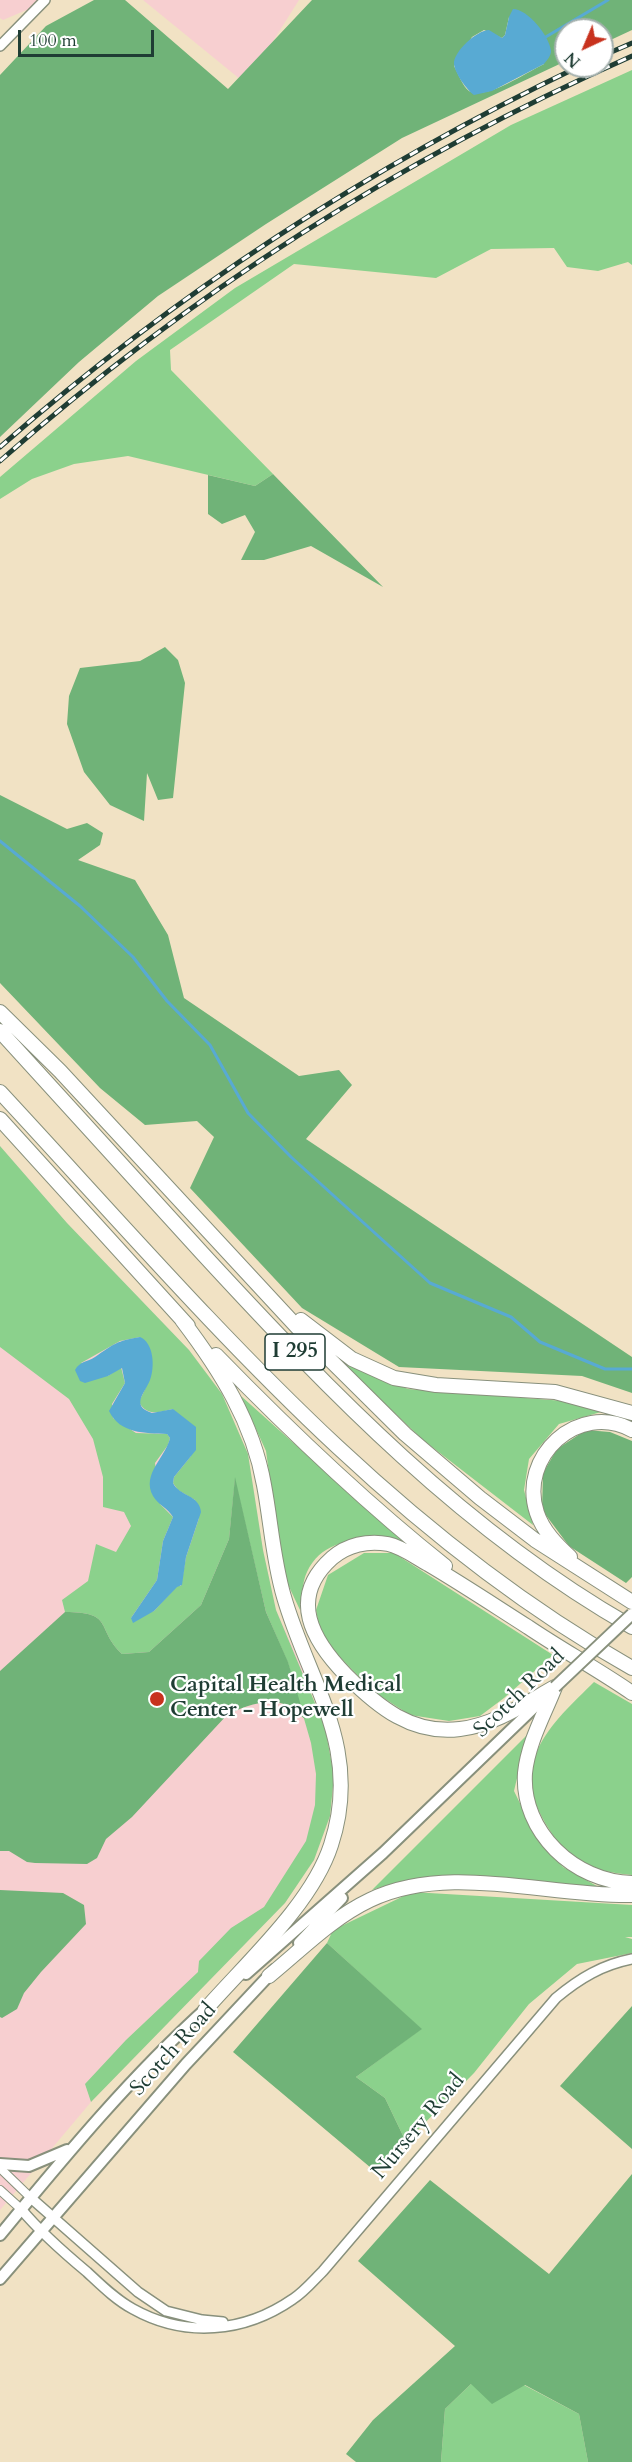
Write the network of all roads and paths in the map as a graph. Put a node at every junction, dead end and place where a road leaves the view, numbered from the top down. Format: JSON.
{"nodes":[{"id":1,"x":45,"y":0,"type":"edge"},
{"id":2,"x":4,"y":34,"type":"edge"},
{"id":3,"x":0,"y":46,"type":"edge"},
{"id":4,"x":0,"y":1012,"type":"edge"},
{"id":5,"x":0,"y":1031,"type":"edge"},
{"id":6,"x":0,"y":1092,"type":"edge"},
{"id":7,"x":0,"y":1119,"type":"edge"},
{"id":8,"x":205,"y":1226,"type":"junction"},
{"id":9,"x":182,"y":1320,"type":"junction"},
{"id":10,"x":632,"y":1413,"type":"edge"},
{"id":11,"x":632,"y":1430,"type":"edge"},
{"id":12,"x":612,"y":1589,"type":"junction"},
{"id":13,"x":632,"y":1602,"type":"edge"},
{"id":14,"x":503,"y":1611,"type":"junction"},
{"id":15,"x":632,"y":1614,"type":"edge"},
{"id":16,"x":632,"y":1627,"type":"edge"},
{"id":17,"x":632,"y":1668,"type":"edge"},
{"id":18,"x":555,"y":1687,"type":"junction"},
{"id":19,"x":629,"y":1690,"type":"edge"},
{"id":20,"x":383,"y":1853,"type":"junction"},
{"id":21,"x":632,"y":1883,"type":"edge"},
{"id":22,"x":632,"y":1895,"type":"edge"},
{"id":23,"x":632,"y":1959,"type":"edge"},
{"id":24,"x":269,"y":1976,"type":"junction"},
{"id":25,"x":205,"y":2010,"type":"junction"},
{"id":26,"x":75,"y":2145,"type":"junction"},
{"id":27,"x":0,"y":2164,"type":"edge"},
{"id":28,"x":0,"y":2168,"type":"edge"},
{"id":29,"x":0,"y":2190,"type":"edge"},
{"id":30,"x":31,"y":2198,"type":"junction"},
{"id":31,"x":21,"y":2209,"type":"junction"},
{"id":32,"x":53,"y":2216,"type":"junction"},
{"id":33,"x":39,"y":2231,"type":"junction"},
{"id":34,"x":0,"y":2235,"type":"edge"},
{"id":35,"x":0,"y":2279,"type":"edge"},
{"id":36,"x":238,"y":2324,"type":"junction"}],
"edges":[{"from":1,"to":2,"type":"street"},
{"from":2,"to":3,"type":"street"},
{"from":4,"to":8,"type":"highway"},
{"from":5,"to":16,"type":"highway","number":"I 295"},
{"from":6,"to":17,"type":"highway","number":"I 295"},
{"from":7,"to":9,"type":"highway"},
{"from":8,"to":10,"type":"highway"},
{"from":8,"to":12,"type":"highway"},
{"from":9,"to":14,"type":"highway"},
{"from":9,"to":25,"type":"highway"},
{"from":11,"to":12,"type":"highway"},
{"from":12,"to":13,"type":"highway"},
{"from":14,"to":18,"type":"highway"},
{"from":14,"to":19,"type":"highway"},
{"from":15,"to":18,"type":"main road","name":"Scotch Road","bridge":true},
{"from":18,"to":20,"type":"main road","name":"Scotch Road"},
{"from":18,"to":21,"type":"highway"},
{"from":20,"to":24,"type":"main road","name":"Scotch Road"},
{"from":20,"to":25,"type":"main road","name":"Scotch Road"},
{"from":22,"to":24,"type":"highway"},
{"from":23,"to":36,"type":"street","name":"Nursery Road"},
{"from":24,"to":32,"type":"main road","name":"Scotch Road"},
{"from":25,"to":26,"type":"main road","name":"Scotch Road"},
{"from":26,"to":27,"type":"main road"},
{"from":26,"to":30,"type":"main road","name":"Scotch Road"},
{"from":28,"to":30,"type":"street"},
{"from":29,"to":31,"type":"street"},
{"from":30,"to":31,"type":"main road","name":"Scotch Road"},
{"from":30,"to":32,"type":"street","name":"Nursery Road"},
{"from":31,"to":33,"type":"street","name":"Nursery Road"},
{"from":31,"to":34,"type":"main road","name":"Scotch Road"},
{"from":32,"to":33,"type":"main road","name":"Scotch Road"},
{"from":32,"to":36,"type":"street","name":"Nursery Road"},
{"from":33,"to":35,"type":"main road","name":"Scotch Road"},
{"from":33,"to":36,"type":"street","name":"Nursery Road"}]}
